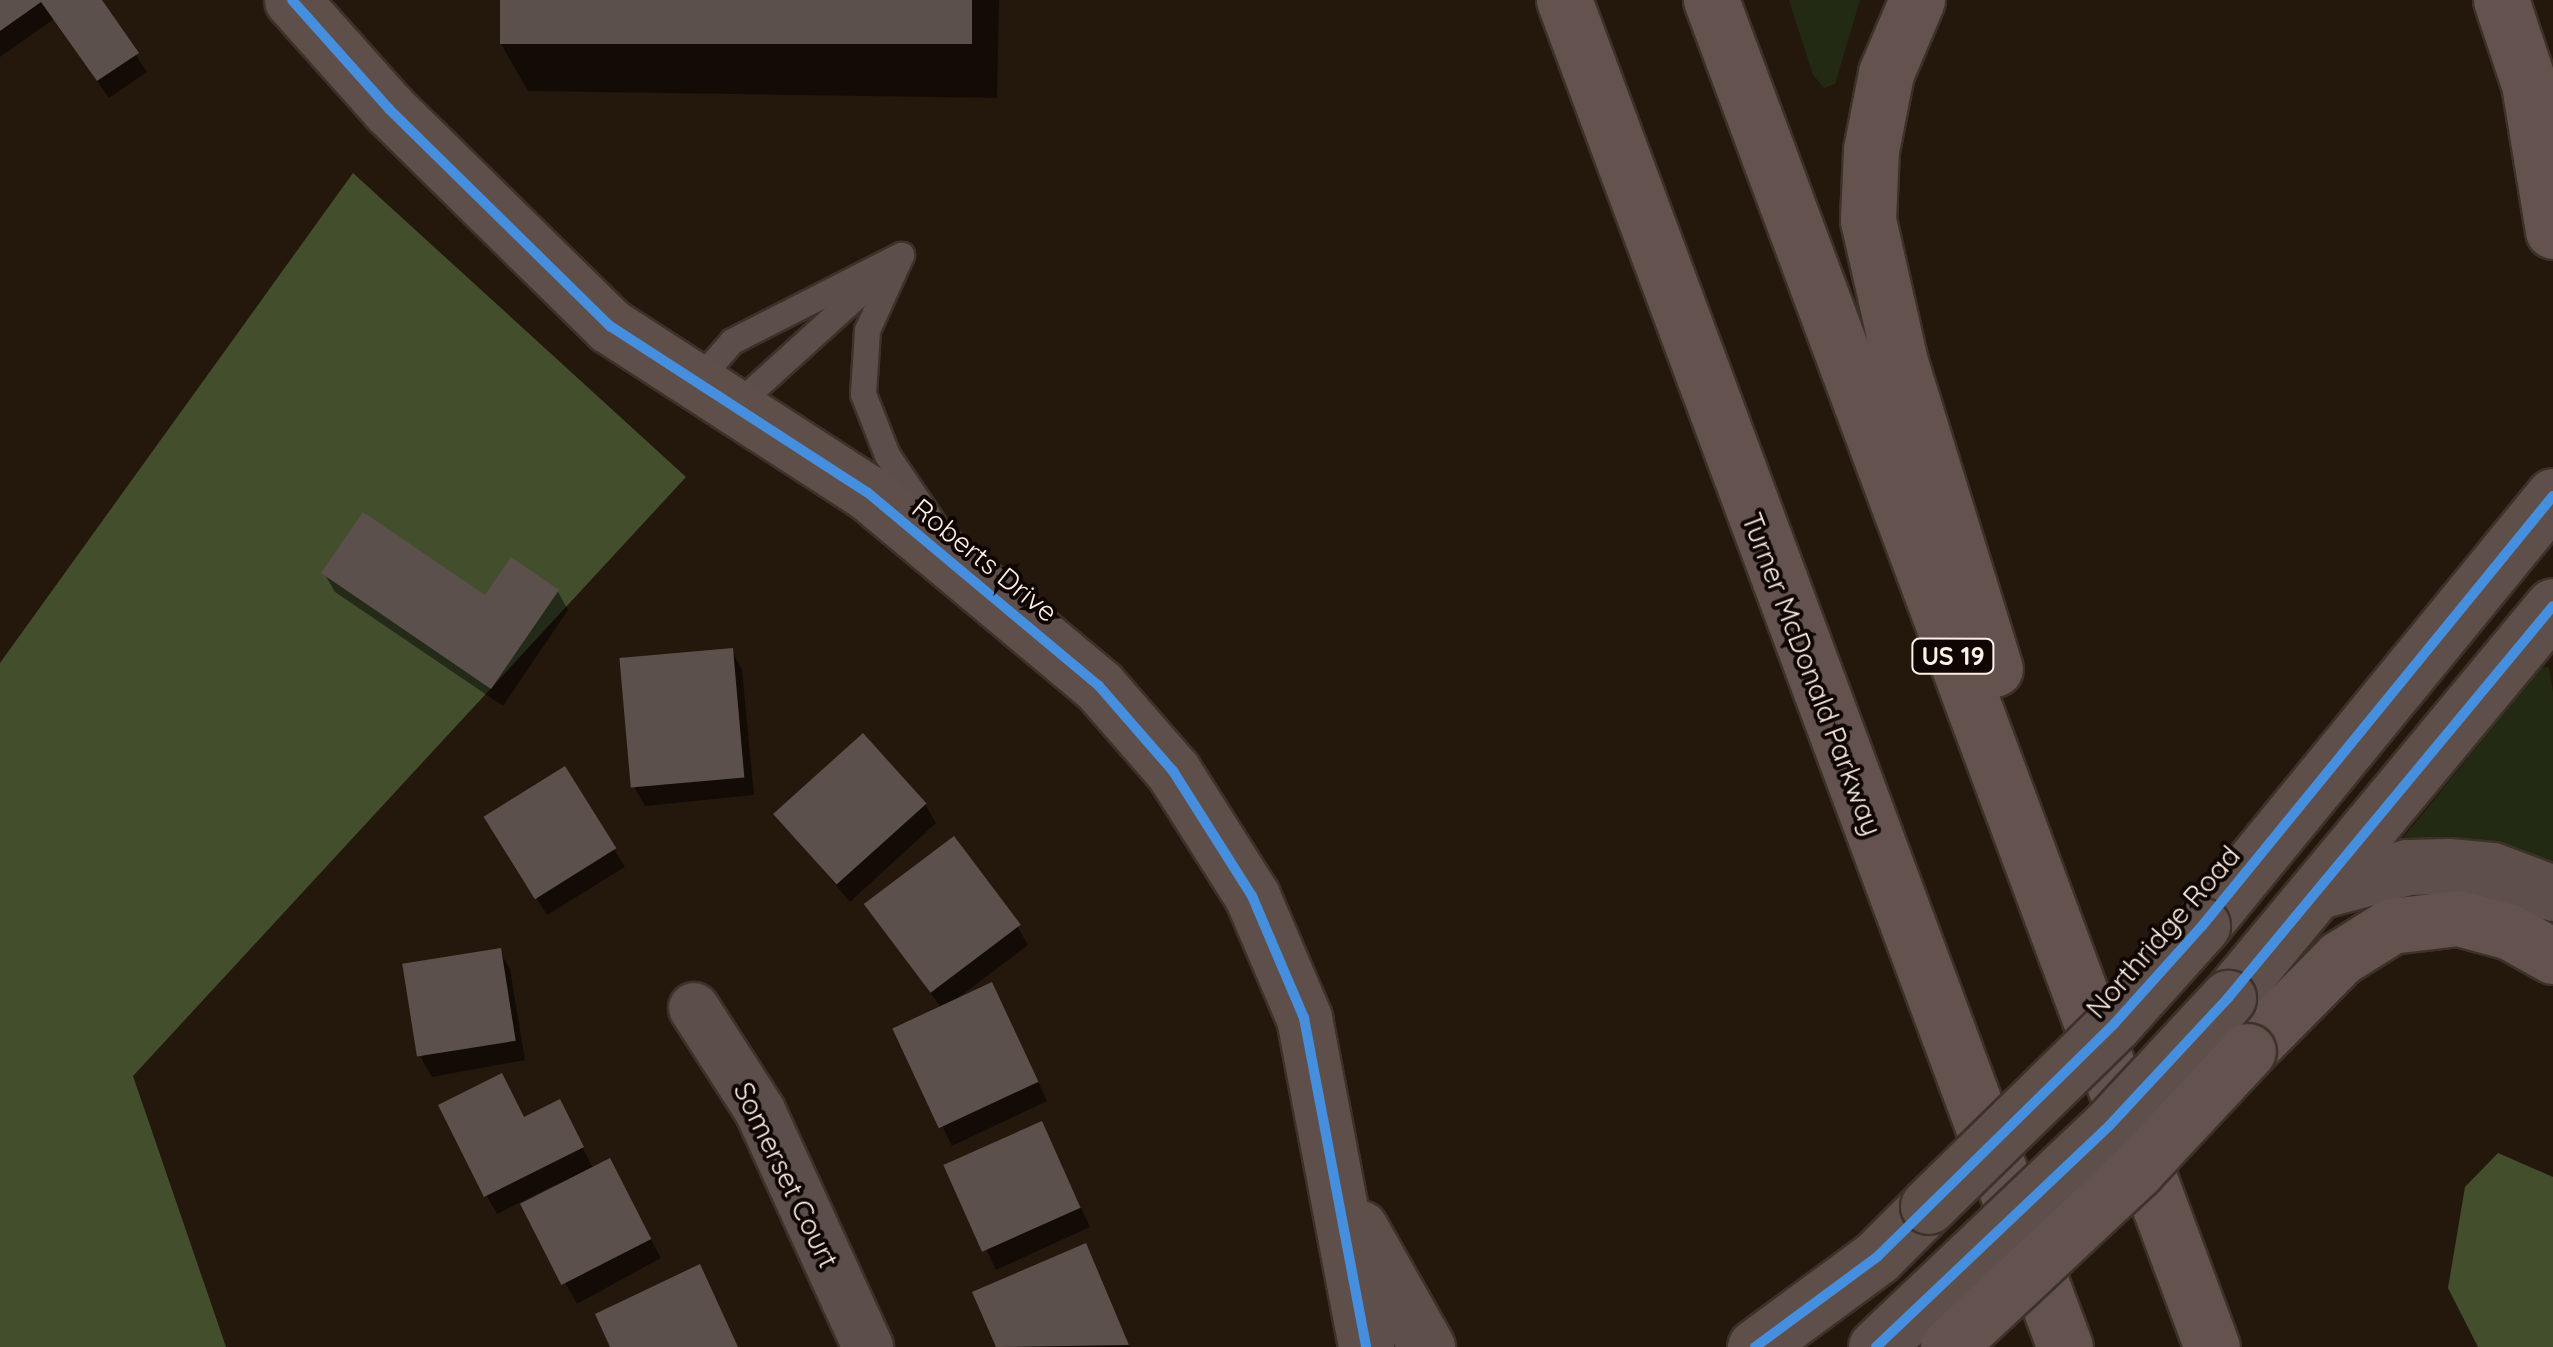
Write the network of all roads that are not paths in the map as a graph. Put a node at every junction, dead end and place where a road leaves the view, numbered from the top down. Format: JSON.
{"nodes":[{"id":1,"x":292,"y":0,"type":"edge"},
{"id":2,"x":1564,"y":0,"type":"edge"},
{"id":3,"x":1711,"y":0,"type":"edge"},
{"id":4,"x":1918,"y":0,"type":"edge"},
{"id":5,"x":2501,"y":0,"type":"edge"},
{"id":6,"x":2553,"y":232,"type":"edge"},
{"id":7,"x":901,"y":255,"type":"junction"},
{"id":8,"x":1698,"y":370,"type":"junction"},
{"id":9,"x":716,"y":394,"type":"junction"},
{"id":10,"x":2553,"y":496,"type":"edge"},
{"id":11,"x":2553,"y":550,"type":"edge"},
{"id":12,"x":2489,"y":575,"type":"junction"},
{"id":13,"x":968,"y":576,"type":"junction"},
{"id":14,"x":2553,"y":606,"type":"edge"},
{"id":15,"x":2322,"y":890,"type":"junction"},
{"id":16,"x":2553,"y":893,"type":"edge"},
{"id":17,"x":2553,"y":956,"type":"edge"},
{"id":18,"x":694,"y":1008,"type":"dead end"},
{"id":19,"x":1338,"y":1188,"type":"junction"},
{"id":20,"x":2204,"y":1329,"type":"edge"},
{"id":21,"x":868,"y":1347,"type":"edge"},
{"id":22,"x":1366,"y":1347,"type":"edge"},
{"id":23,"x":1427,"y":1347,"type":"edge"},
{"id":24,"x":1755,"y":1347,"type":"edge"},
{"id":25,"x":1876,"y":1347,"type":"edge"},
{"id":26,"x":1948,"y":1347,"type":"edge"},
{"id":27,"x":2026,"y":1347,"type":"edge"},
{"id":28,"x":2065,"y":1347,"type":"edge"}],
"edges":[{"from":1,"to":9,"type":"street","name":"Roberts Drive"},
{"from":2,"to":8,"type":"highway","name":"Turner McDonald Parkway"},
{"from":3,"to":20,"type":"highway","number":"US 19"},
{"from":4,"to":20,"type":"highway"},
{"from":5,"to":6,"type":"highway"},
{"from":7,"to":9,"type":"lane"},
{"from":7,"to":9,"type":"lane"},
{"from":7,"to":13,"type":"lane"},
{"from":8,"to":27,"type":"highway"},
{"from":8,"to":28,"type":"highway","name":"Turner McDonald Parkway"},
{"from":9,"to":13,"type":"street","name":"Roberts Drive"},
{"from":10,"to":12,"type":"street","name":"Northridge Road"},
{"from":11,"to":12,"type":"street"},
{"from":12,"to":24,"type":"street","name":"Northridge Road","bridge":true},
{"from":13,"to":19,"type":"street","name":"Roberts Drive"},
{"from":14,"to":15,"type":"street"},
{"from":15,"to":16,"type":"street"},
{"from":15,"to":25,"type":"street","bridge":true},
{"from":17,"to":26,"type":"highway","bridge":true},
{"from":18,"to":21,"type":"street","name":"Somerset Court"},
{"from":19,"to":22,"type":"street","name":"Roberts Drive"},
{"from":19,"to":23,"type":"street"}]}
